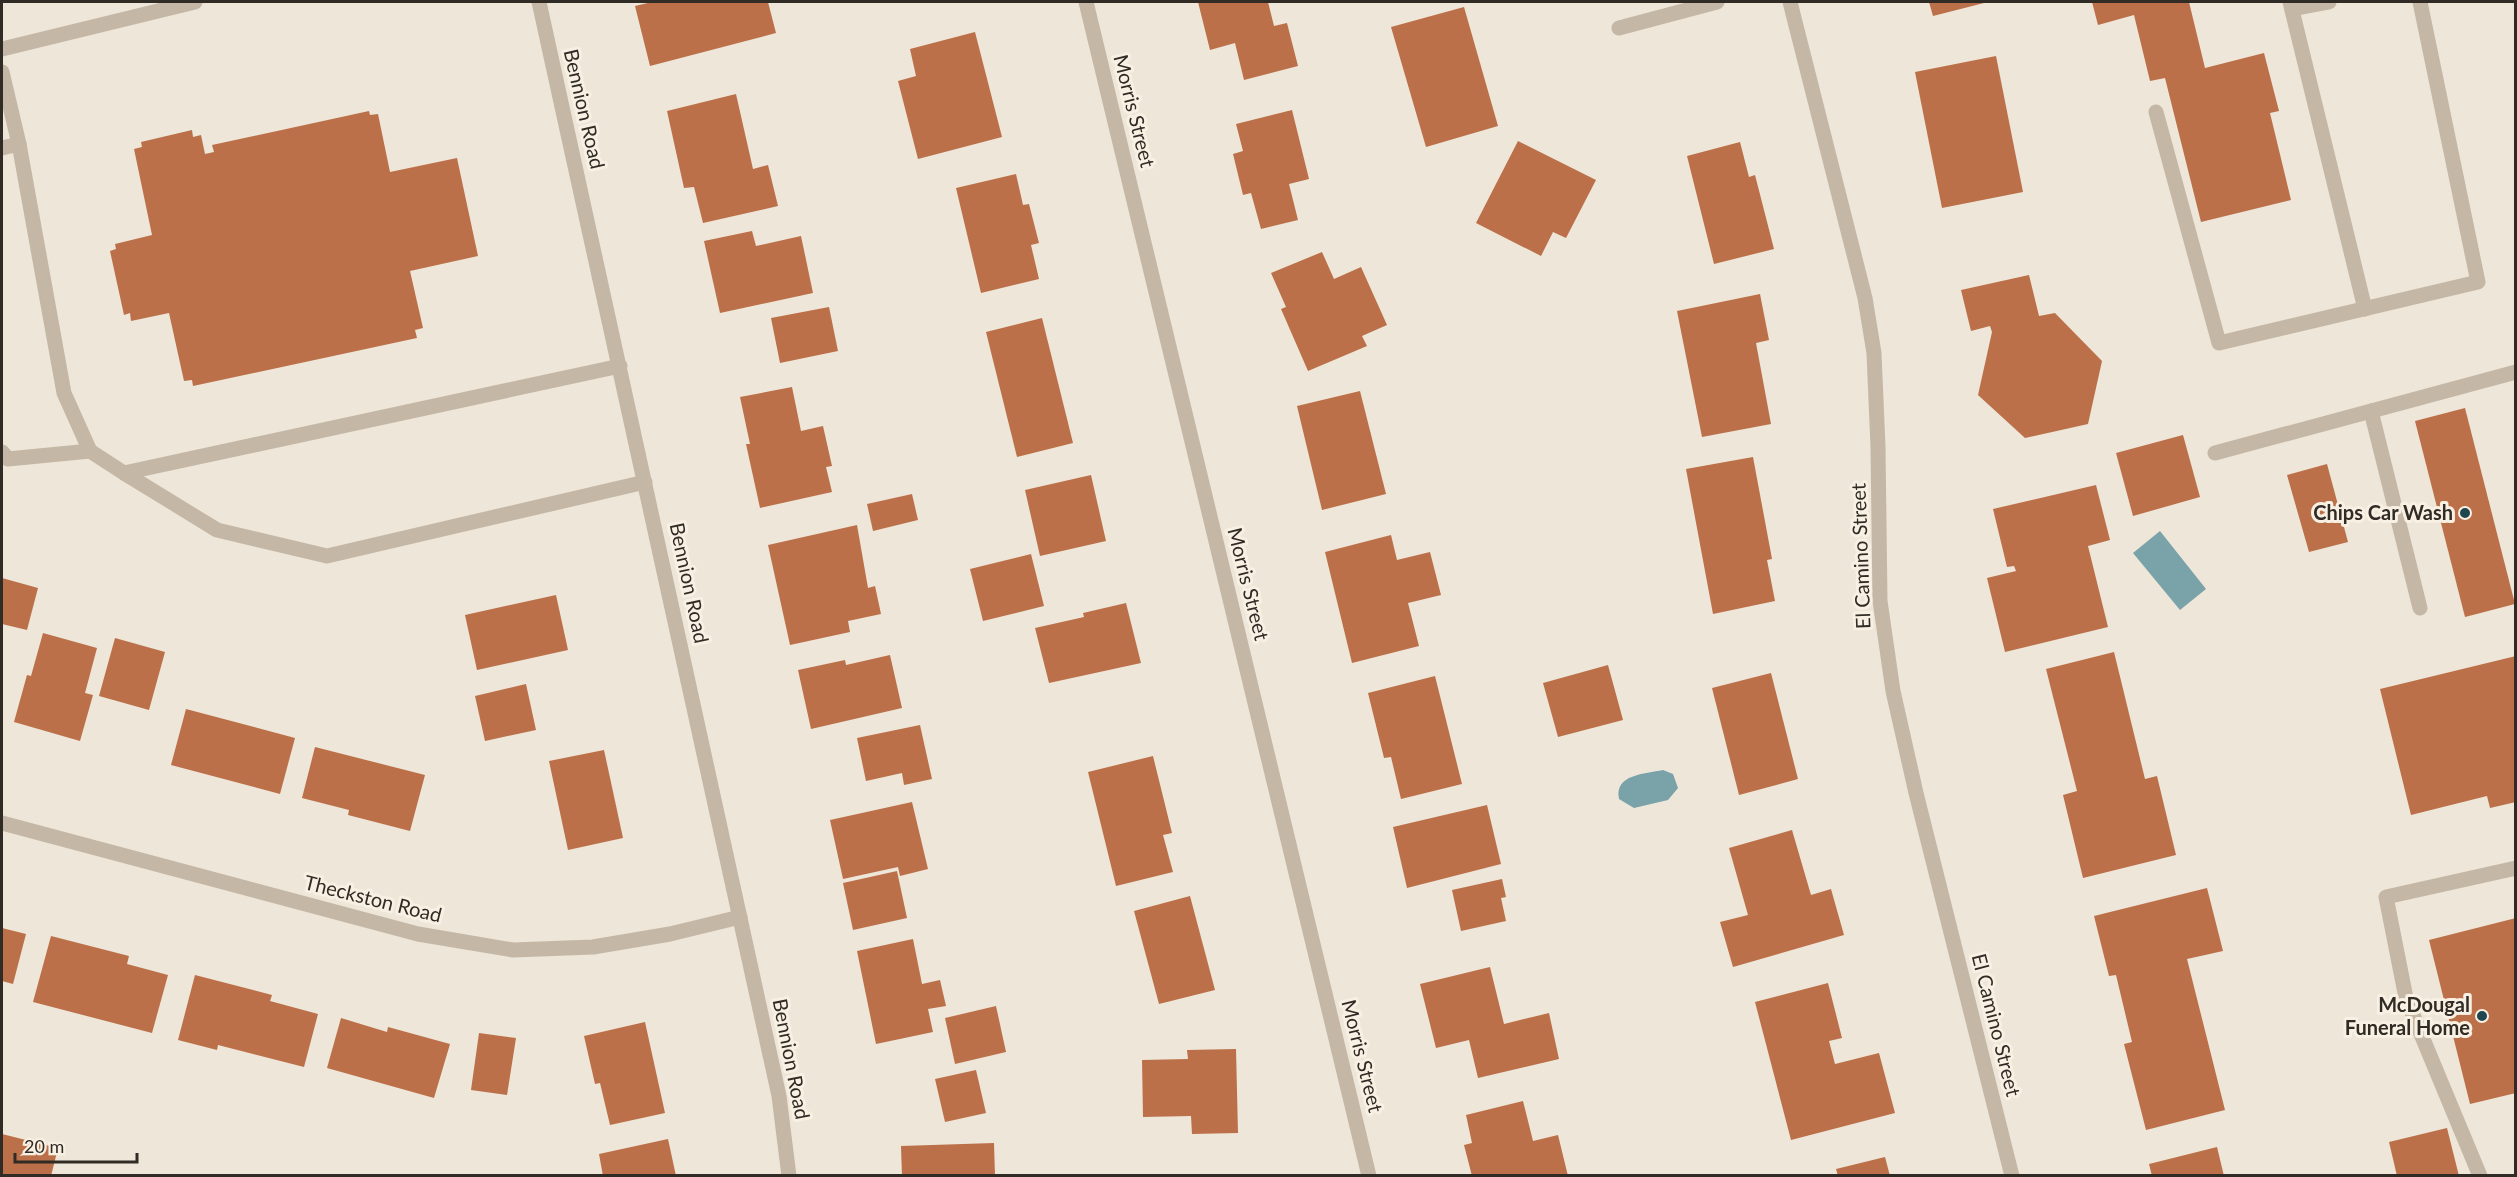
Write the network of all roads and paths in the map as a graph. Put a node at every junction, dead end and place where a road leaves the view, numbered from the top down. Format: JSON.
{"nodes":[{"id":1,"x":195,"y":2,"type":"edge"},
{"id":2,"x":539,"y":2,"type":"edge"},
{"id":3,"x":1086,"y":2,"type":"edge"},
{"id":4,"x":1717,"y":2,"type":"edge"},
{"id":5,"x":1790,"y":2,"type":"edge"},
{"id":6,"x":2328,"y":2,"type":"edge"},
{"id":7,"x":2420,"y":2,"type":"edge"},
{"id":8,"x":162,"y":5,"type":"edge"},
{"id":9,"x":2291,"y":5,"type":"edge"},
{"id":10,"x":1619,"y":28,"type":"dead end"},
{"id":11,"x":2,"y":49,"type":"edge"},
{"id":12,"x":2,"y":72,"type":"edge"},
{"id":13,"x":2156,"y":112,"type":"dead end"},
{"id":14,"x":19,"y":144,"type":"junction"},
{"id":15,"x":2,"y":148,"type":"edge"},
{"id":16,"x":2364,"y":309,"type":"junction"},
{"id":17,"x":620,"y":366,"type":"junction"},
{"id":18,"x":2516,"y":372,"type":"edge"},
{"id":19,"x":2371,"y":411,"type":"junction"},
{"id":20,"x":90,"y":451,"type":"junction"},
{"id":21,"x":2,"y":452,"type":"edge"},
{"id":22,"x":2215,"y":453,"type":"dead end"},
{"id":23,"x":124,"y":473,"type":"junction"},
{"id":24,"x":645,"y":482,"type":"junction"},
{"id":25,"x":2420,"y":608,"type":"dead end"},
{"id":26,"x":2,"y":823,"type":"edge"},
{"id":27,"x":2516,"y":868,"type":"edge"},
{"id":28,"x":741,"y":917,"type":"junction"},
{"id":29,"x":789,"y":1176,"type":"edge"},
{"id":30,"x":1369,"y":1176,"type":"edge"},
{"id":31,"x":2012,"y":1176,"type":"edge"},
{"id":32,"x":2480,"y":1176,"type":"edge"}],
"edges":[{"from":1,"to":8,"type":"street"},
{"from":2,"to":17,"type":"street","name":"Bennion Road"},
{"from":3,"to":30,"type":"street","name":"Morris Street"},
{"from":4,"to":10,"type":"street"},
{"from":5,"to":31,"type":"street","name":"El Camino Street"},
{"from":6,"to":9,"type":"street"},
{"from":7,"to":16,"type":"street"},
{"from":8,"to":11,"type":"street"},
{"from":9,"to":16,"type":"street"},
{"from":12,"to":14,"type":"street"},
{"from":13,"to":16,"type":"street"},
{"from":14,"to":15,"type":"street"},
{"from":14,"to":20,"type":"street"},
{"from":17,"to":23,"type":"street"},
{"from":17,"to":24,"type":"street","name":"Bennion Road"},
{"from":18,"to":19,"type":"street"},
{"from":19,"to":22,"type":"street"},
{"from":19,"to":25,"type":"street"},
{"from":20,"to":21,"type":"street"},
{"from":20,"to":23,"type":"street"},
{"from":23,"to":24,"type":"street"},
{"from":24,"to":28,"type":"street","name":"Bennion Road"},
{"from":26,"to":28,"type":"street","name":"Theckston Road"},
{"from":27,"to":32,"type":"street"},
{"from":28,"to":29,"type":"street","name":"Bennion Road"}]}
